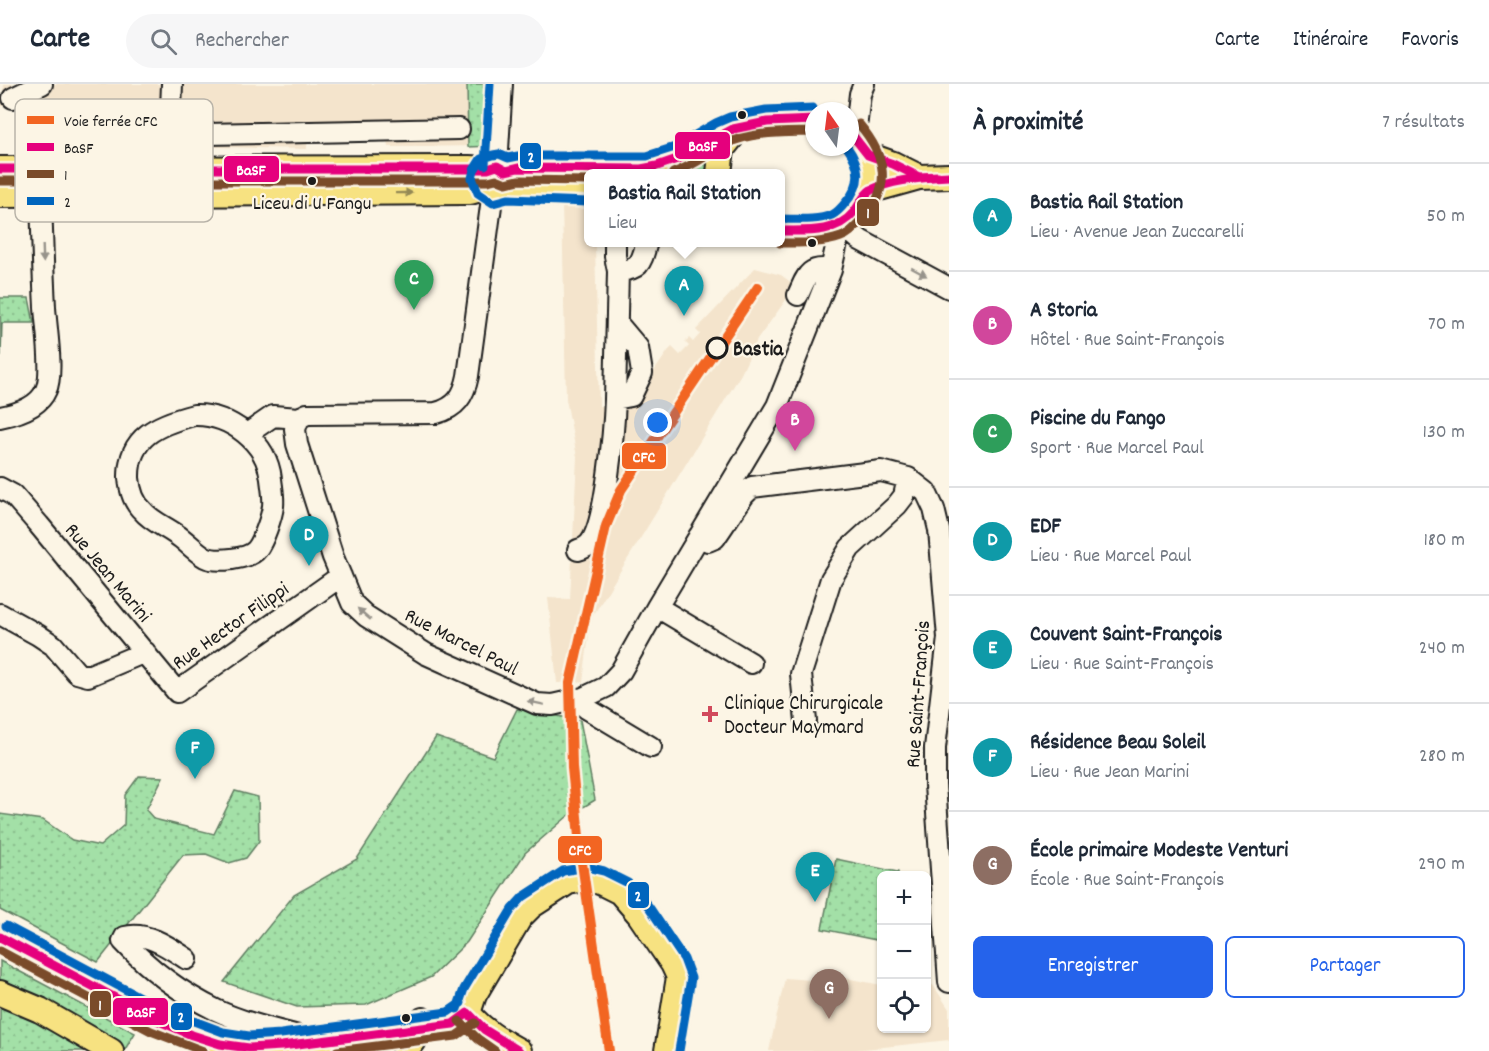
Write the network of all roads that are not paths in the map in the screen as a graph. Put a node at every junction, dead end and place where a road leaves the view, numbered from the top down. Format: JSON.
{"nodes":[{"id":1,"x":42,"y":84,"type":"edge"},
{"id":2,"x":172,"y":84,"type":"edge"},
{"id":3,"x":502,"y":84,"type":"edge"},
{"id":4,"x":862,"y":89,"type":"edge"},
{"id":5,"x":13,"y":98,"type":"dead end"},
{"id":6,"x":171,"y":99,"type":"edge"},
{"id":7,"x":851,"y":102,"type":"edge"},
{"id":8,"x":805,"y":120,"type":"edge"},
{"id":9,"x":859,"y":121,"type":"edge"},
{"id":10,"x":740,"y":127,"type":"junction"},
{"id":11,"x":459,"y":129,"type":"dead end"},
{"id":12,"x":213,"y":134,"type":"edge"},
{"id":13,"x":859,"y":143,"type":"edge"},
{"id":14,"x":859,"y":147,"type":"edge"},
{"id":15,"x":0,"y":169,"type":"edge"},
{"id":16,"x":15,"y":169,"type":"edge"},
{"id":17,"x":213,"y":169,"type":"edge"},
{"id":18,"x":641,"y":169,"type":"edge"},
{"id":19,"x":720,"y":169,"type":"edge"},
{"id":20,"x":584,"y":170,"type":"edge"},
{"id":21,"x":949,"y":176,"type":"edge"},
{"id":22,"x":919,"y":177,"type":"junction"},
{"id":23,"x":496,"y":179,"type":"junction"},
{"id":24,"x":584,"y":190,"type":"edge"},
{"id":25,"x":869,"y":191,"type":"junction"},
{"id":26,"x":213,"y":194,"type":"edge"},
{"id":27,"x":42,"y":222,"type":"edge"},
{"id":28,"x":841,"y":224,"type":"junction"},
{"id":29,"x":785,"y":231,"type":"edge"},
{"id":30,"x":615,"y":247,"type":"edge"},
{"id":31,"x":646,"y":247,"type":"edge"},
{"id":32,"x":831,"y":270,"type":"junction"},
{"id":33,"x":618,"y":271,"type":"junction"},
{"id":34,"x":949,"y":288,"type":"edge"},
{"id":35,"x":798,"y":296,"type":"dead end"},
{"id":36,"x":0,"y":417,"type":"edge"},
{"id":37,"x":299,"y":418,"type":"junction"},
{"id":38,"x":247,"y":434,"type":"junction"},
{"id":39,"x":908,"y":478,"type":"junction"},
{"id":40,"x":0,"y":488,"type":"edge"},
{"id":41,"x":699,"y":536,"type":"junction"},
{"id":42,"x":578,"y":550,"type":"dead end"},
{"id":43,"x":341,"y":576,"type":"junction"},
{"id":44,"x":657,"y":607,"type":"junction"},
{"id":45,"x":0,"y":614,"type":"edge"},
{"id":46,"x":144,"y":652,"type":"junction"},
{"id":47,"x":750,"y":663,"type":"dead end"},
{"id":48,"x":177,"y":692,"type":"joint"},
{"id":49,"x":583,"y":698,"type":"junction"},
{"id":50,"x":806,"y":722,"type":"dead end"},
{"id":51,"x":651,"y":747,"type":"dead end"},
{"id":52,"x":0,"y":937,"type":"edge"},
{"id":53,"x":187,"y":959,"type":"dead end"},
{"id":54,"x":949,"y":982,"type":"edge"},
{"id":55,"x":0,"y":993,"type":"edge"},
{"id":56,"x":468,"y":1013,"type":"junction"},
{"id":57,"x":424,"y":1022,"type":"junction"},
{"id":58,"x":269,"y":1037,"type":"junction"},
{"id":59,"x":111,"y":1051,"type":"edge"},
{"id":60,"x":405,"y":1051,"type":"edge"},
{"id":61,"x":519,"y":1051,"type":"edge"},
{"id":62,"x":667,"y":1051,"type":"edge"}],
"edges":[{"from":1,"to":5,"type":"street"},
{"from":2,"to":6,"type":"street"},
{"from":3,"to":23,"type":"street"},
{"from":4,"to":7,"type":"street"},
{"from":4,"to":9,"type":"street"},
{"from":8,"to":10,"type":"main road"},
{"from":10,"to":18,"type":"main road"},
{"from":10,"to":19,"type":"main road"},
{"from":11,"to":12,"type":"street"},
{"from":13,"to":22,"type":"main road"},
{"from":14,"to":25,"type":"main road"},
{"from":15,"to":16,"type":"main road"},
{"from":17,"to":23,"type":"main road"},
{"from":20,"to":23,"type":"main road"},
{"from":21,"to":22,"type":"main road"},
{"from":22,"to":25,"type":"main road"},
{"from":23,"to":24,"type":"main road"},
{"from":26,"to":23,"type":"main road","one_way":true},
{"from":23,"to":37,"type":"street"},
{"from":25,"to":28,"type":"main road"},
{"from":27,"to":36,"type":"street","one_way":true},
{"from":28,"to":29,"type":"main road"},
{"from":28,"to":32,"type":"street","name":"Rue Marcel Paul"},
{"from":28,"to":34,"type":"street","one_way":true},
{"from":30,"to":33,"type":"street"},
{"from":31,"to":33,"type":"street"},
{"from":32,"to":35,"type":"street"},
{"from":32,"to":41,"type":"street","name":"Rue Marcel Paul"},
{"from":33,"to":42,"type":"street"},
{"from":37,"to":38,"type":"street"},
{"from":37,"to":43,"type":"street","name":"Rue Marcel Paul"},
{"from":38,"to":38,"type":"street"},
{"from":39,"to":41,"type":"street"},
{"from":39,"to":50,"type":"street"},
{"from":39,"to":54,"type":"street","name":"Rue Saint-François"},
{"from":40,"to":46,"type":"street","name":"Rue Jean Marini"},
{"from":41,"to":44,"type":"street","name":"Rue Marcel Paul"},
{"from":43,"to":48,"type":"street","name":"Rue Hector Filippi"},
{"from":49,"to":43,"type":"street","name":"Rue Marcel Paul","one_way":true},
{"from":44,"to":47,"type":"street"},
{"from":44,"to":49,"type":"street","name":"Rue Marcel Paul"},
{"from":45,"to":46,"type":"street"},
{"from":46,"to":48,"type":"street","name":"Rue Jean Marini"},
{"from":49,"to":51,"type":"street"},
{"from":52,"to":58,"type":"main road"},
{"from":53,"to":58,"type":"street"},
{"from":55,"to":59,"type":"main road"},
{"from":56,"to":57,"type":"main road"},
{"from":56,"to":61,"type":"main road"},
{"from":56,"to":62,"type":"main road"},
{"from":57,"to":58,"type":"main road"},
{"from":57,"to":60,"type":"main road"}]}
